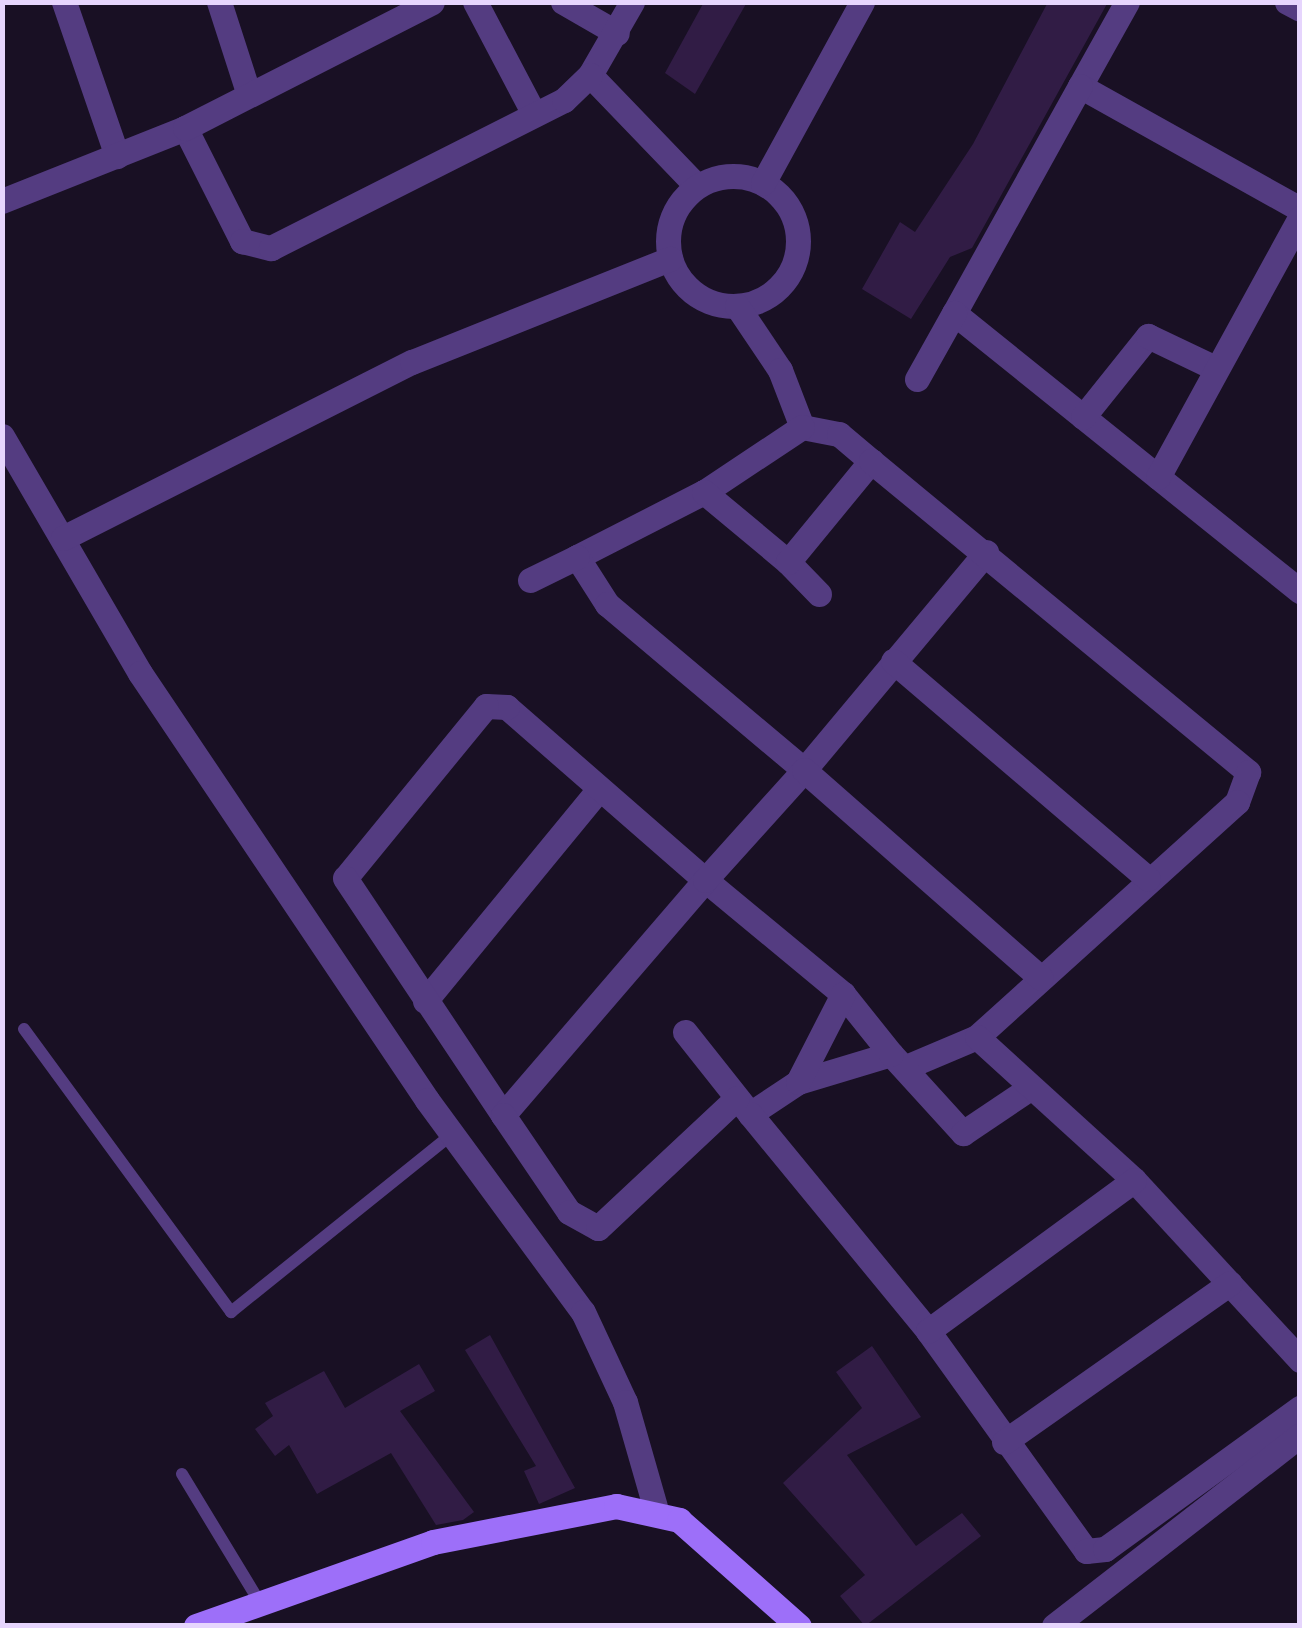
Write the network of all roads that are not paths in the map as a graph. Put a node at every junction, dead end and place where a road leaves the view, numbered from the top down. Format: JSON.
{"nodes":[{"id":1,"x":64,"y":2,"type":"edge"},
{"id":2,"x":219,"y":2,"type":"edge"},
{"id":3,"x":432,"y":2,"type":"edge"},
{"id":4,"x":475,"y":2,"type":"edge"},
{"id":5,"x":562,"y":2,"type":"edge"},
{"id":6,"x":632,"y":2,"type":"edge"},
{"id":7,"x":862,"y":2,"type":"edge"},
{"id":8,"x":1126,"y":2,"type":"edge"},
{"id":9,"x":1287,"y":2,"type":"edge"},
{"id":10,"x":1300,"y":9,"type":"edge"},
{"id":11,"x":380,"y":14,"type":"edge"},
{"id":12,"x":616,"y":33,"type":"junction"},
{"id":13,"x":590,"y":74,"type":"junction"},
{"id":14,"x":1080,"y":86,"type":"junction"},
{"id":15,"x":248,"y":92,"type":"junction"},
{"id":16,"x":534,"y":114,"type":"junction"},
{"id":17,"x":185,"y":128,"type":"junction"},
{"id":18,"x":117,"y":156,"type":"junction"},
{"id":19,"x":763,"y":182,"type":"junction"},
{"id":20,"x":697,"y":186,"type":"junction"},
{"id":21,"x":2,"y":200,"type":"edge"},
{"id":22,"x":1300,"y":209,"type":"edge"},
{"id":23,"x":1300,"y":218,"type":"edge"},
{"id":24,"x":670,"y":258,"type":"junction"},
{"id":25,"x":736,"y":306,"type":"junction"},
{"id":26,"x":954,"y":313,"type":"junction"},
{"id":27,"x":1215,"y":368,"type":"junction"},
{"id":28,"x":917,"y":379,"type":"dead end"},
{"id":29,"x":1083,"y":417,"type":"junction"},
{"id":30,"x":802,"y":428,"type":"junction"},
{"id":31,"x":2,"y":436,"type":"edge"},
{"id":32,"x":871,"y":461,"type":"junction"},
{"id":33,"x":1158,"y":477,"type":"junction"},
{"id":34,"x":704,"y":492,"type":"junction"},
{"id":35,"x":62,"y":538,"type":"junction"},
{"id":36,"x":986,"y":552,"type":"junction"},
{"id":37,"x":578,"y":556,"type":"junction"},
{"id":38,"x":788,"y":562,"type":"junction"},
{"id":39,"x":530,"y":580,"type":"dead end"},
{"id":40,"x":1297,"y":584,"type":"edge"},
{"id":41,"x":819,"y":594,"type":"dead end"},
{"id":42,"x":893,"y":661,"type":"junction"},
{"id":43,"x":804,"y":770,"type":"junction"},
{"id":44,"x":600,"y":789,"type":"junction"},
{"id":45,"x":1148,"y":879,"type":"junction"},
{"id":46,"x":705,"y":880,"type":"junction"},
{"id":47,"x":1041,"y":978,"type":"junction"},
{"id":48,"x":844,"y":994,"type":"junction"},
{"id":49,"x":425,"y":1000,"type":"junction"},
{"id":50,"x":24,"y":1029,"type":"dead end"},
{"id":51,"x":685,"y":1032,"type":"dead end"},
{"id":52,"x":977,"y":1037,"type":"junction"},
{"id":53,"x":898,"y":1060,"type":"junction"},
{"id":54,"x":798,"y":1082,"type":"junction"},
{"id":55,"x":1030,"y":1088,"type":"junction"},
{"id":56,"x":744,"y":1106,"type":"junction"},
{"id":57,"x":502,"y":1115,"type":"junction"},
{"id":58,"x":452,"y":1134,"type":"junction"},
{"id":59,"x":1134,"y":1180,"type":"junction"},
{"id":60,"x":1230,"y":1284,"type":"junction"},
{"id":61,"x":928,"y":1331,"type":"junction"},
{"id":62,"x":1300,"y":1360,"type":"edge"},
{"id":63,"x":1300,"y":1408,"type":"edge"},
{"id":64,"x":1300,"y":1435,"type":"edge"},
{"id":65,"x":1004,"y":1442,"type":"junction"},
{"id":66,"x":182,"y":1474,"type":"dead end"},
{"id":67,"x":656,"y":1510,"type":"junction"},
{"id":68,"x":260,"y":1603,"type":"junction"},
{"id":69,"x":196,"y":1626,"type":"edge"},
{"id":70,"x":799,"y":1626,"type":"edge"},
{"id":71,"x":1054,"y":1626,"type":"edge"}],
"edges":[{"from":1,"to":18,"type":"street"},
{"from":2,"to":15,"type":"street"},
{"from":3,"to":11,"type":"street"},
{"from":4,"to":16,"type":"street"},
{"from":5,"to":12,"type":"street"},
{"from":6,"to":12,"type":"street"},
{"from":7,"to":19,"type":"street"},
{"from":8,"to":14,"type":"street"},
{"from":9,"to":10,"type":"street"},
{"from":11,"to":15,"type":"street"},
{"from":12,"to":13,"type":"street"},
{"from":13,"to":16,"type":"street"},
{"from":13,"to":20,"type":"street"},
{"from":14,"to":22,"type":"street"},
{"from":14,"to":26,"type":"street"},
{"from":15,"to":17,"type":"street"},
{"from":16,"to":17,"type":"street"},
{"from":17,"to":18,"type":"street"},
{"from":18,"to":21,"type":"street"},
{"from":19,"to":20,"type":"street"},
{"from":19,"to":25,"type":"street"},
{"from":20,"to":24,"type":"street"},
{"from":23,"to":27,"type":"street"},
{"from":24,"to":25,"type":"street"},
{"from":24,"to":35,"type":"street"},
{"from":25,"to":30,"type":"street"},
{"from":26,"to":28,"type":"street"},
{"from":26,"to":29,"type":"street"},
{"from":27,"to":29,"type":"street"},
{"from":27,"to":33,"type":"street"},
{"from":29,"to":33,"type":"street"},
{"from":30,"to":32,"type":"street"},
{"from":30,"to":34,"type":"street"},
{"from":31,"to":35,"type":"street"},
{"from":32,"to":36,"type":"street"},
{"from":32,"to":38,"type":"street"},
{"from":33,"to":40,"type":"street"},
{"from":34,"to":37,"type":"street"},
{"from":34,"to":38,"type":"street"},
{"from":35,"to":58,"type":"street"},
{"from":36,"to":42,"type":"street"},
{"from":36,"to":45,"type":"street"},
{"from":37,"to":39,"type":"street"},
{"from":37,"to":43,"type":"street"},
{"from":38,"to":41,"type":"street"},
{"from":42,"to":43,"type":"street"},
{"from":42,"to":45,"type":"street"},
{"from":43,"to":46,"type":"street"},
{"from":43,"to":47,"type":"street"},
{"from":44,"to":46,"type":"street"},
{"from":44,"to":49,"type":"street"},
{"from":44,"to":49,"type":"street"},
{"from":45,"to":47,"type":"street"},
{"from":46,"to":48,"type":"street"},
{"from":46,"to":57,"type":"street"},
{"from":47,"to":52,"type":"street"},
{"from":48,"to":53,"type":"street"},
{"from":48,"to":54,"type":"street"},
{"from":49,"to":57,"type":"street"},
{"from":50,"to":58,"type":"lane"},
{"from":51,"to":56,"type":"street"},
{"from":52,"to":53,"type":"street"},
{"from":52,"to":55,"type":"street"},
{"from":53,"to":54,"type":"street"},
{"from":53,"to":55,"type":"street"},
{"from":54,"to":56,"type":"street"},
{"from":55,"to":59,"type":"street"},
{"from":56,"to":57,"type":"street"},
{"from":56,"to":61,"type":"street"},
{"from":58,"to":67,"type":"street"},
{"from":59,"to":60,"type":"street"},
{"from":59,"to":61,"type":"street"},
{"from":60,"to":62,"type":"street"},
{"from":60,"to":65,"type":"street"},
{"from":61,"to":65,"type":"street"},
{"from":63,"to":65,"type":"street"},
{"from":64,"to":71,"type":"street"},
{"from":66,"to":68,"type":"lane"},
{"from":67,"to":68,"type":"street"},
{"from":67,"to":70,"type":"street"},
{"from":68,"to":69,"type":"street"}]}
